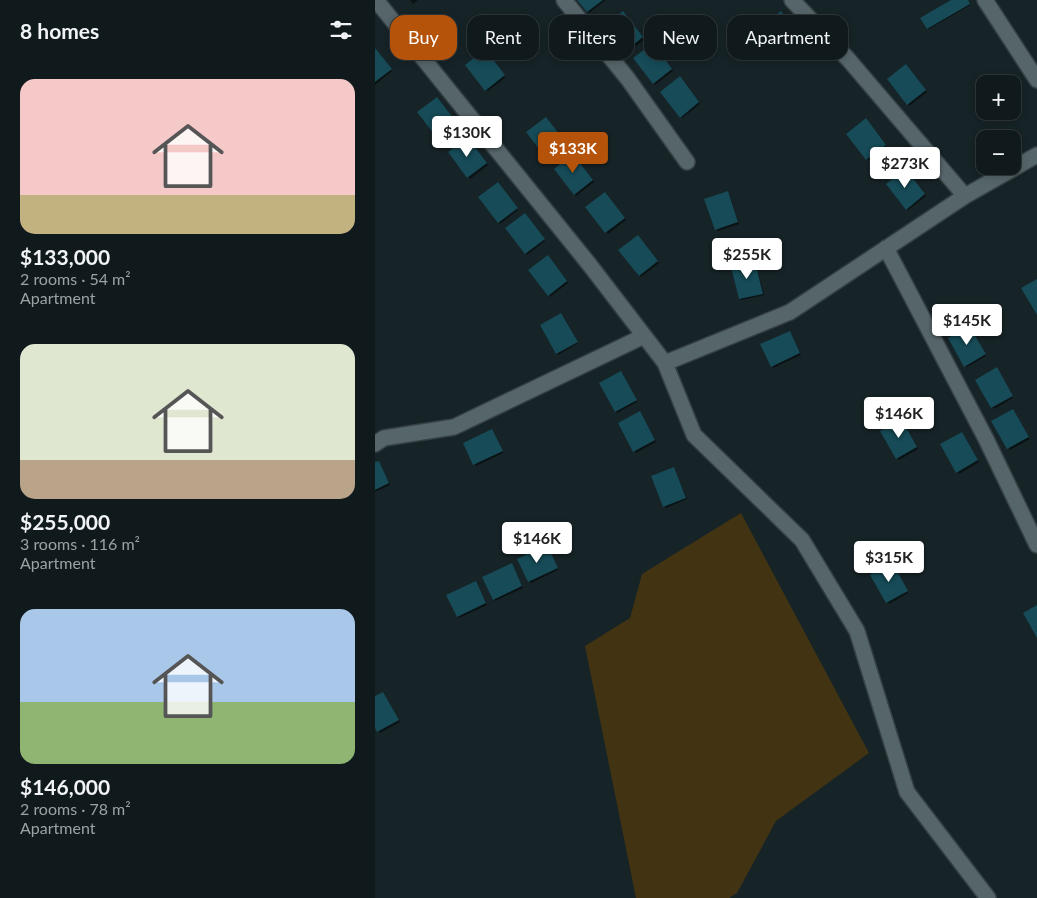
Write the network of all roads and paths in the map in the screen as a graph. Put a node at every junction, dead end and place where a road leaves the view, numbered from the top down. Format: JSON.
{"nodes":[{"id":1,"x":376,"y":0,"type":"edge"},
{"id":2,"x":564,"y":0,"type":"edge"},
{"id":3,"x":792,"y":0,"type":"edge"},
{"id":4,"x":985,"y":0,"type":"edge"},
{"id":5,"x":1037,"y":80,"type":"edge"},
{"id":6,"x":1035,"y":160,"type":"edge"},
{"id":7,"x":687,"y":162,"type":"dead end"},
{"id":8,"x":965,"y":196,"type":"junction"},
{"id":9,"x":886,"y":248,"type":"junction"},
{"id":10,"x":644,"y":336,"type":"junction"},
{"id":11,"x":665,"y":363,"type":"junction"},
{"id":12,"x":375,"y":444,"type":"edge"},
{"id":13,"x":1037,"y":545,"type":"edge"},
{"id":14,"x":988,"y":898,"type":"edge"}],
"edges":[{"from":1,"to":10,"type":"street"},
{"from":2,"to":7,"type":"street"},
{"from":3,"to":8,"type":"street"},
{"from":4,"to":5,"type":"street"},
{"from":6,"to":8,"type":"street"},
{"from":8,"to":9,"type":"street"},
{"from":9,"to":11,"type":"street"},
{"from":9,"to":13,"type":"street"},
{"from":10,"to":11,"type":"street"},
{"from":10,"to":12,"type":"street"},
{"from":11,"to":14,"type":"street"}]}
